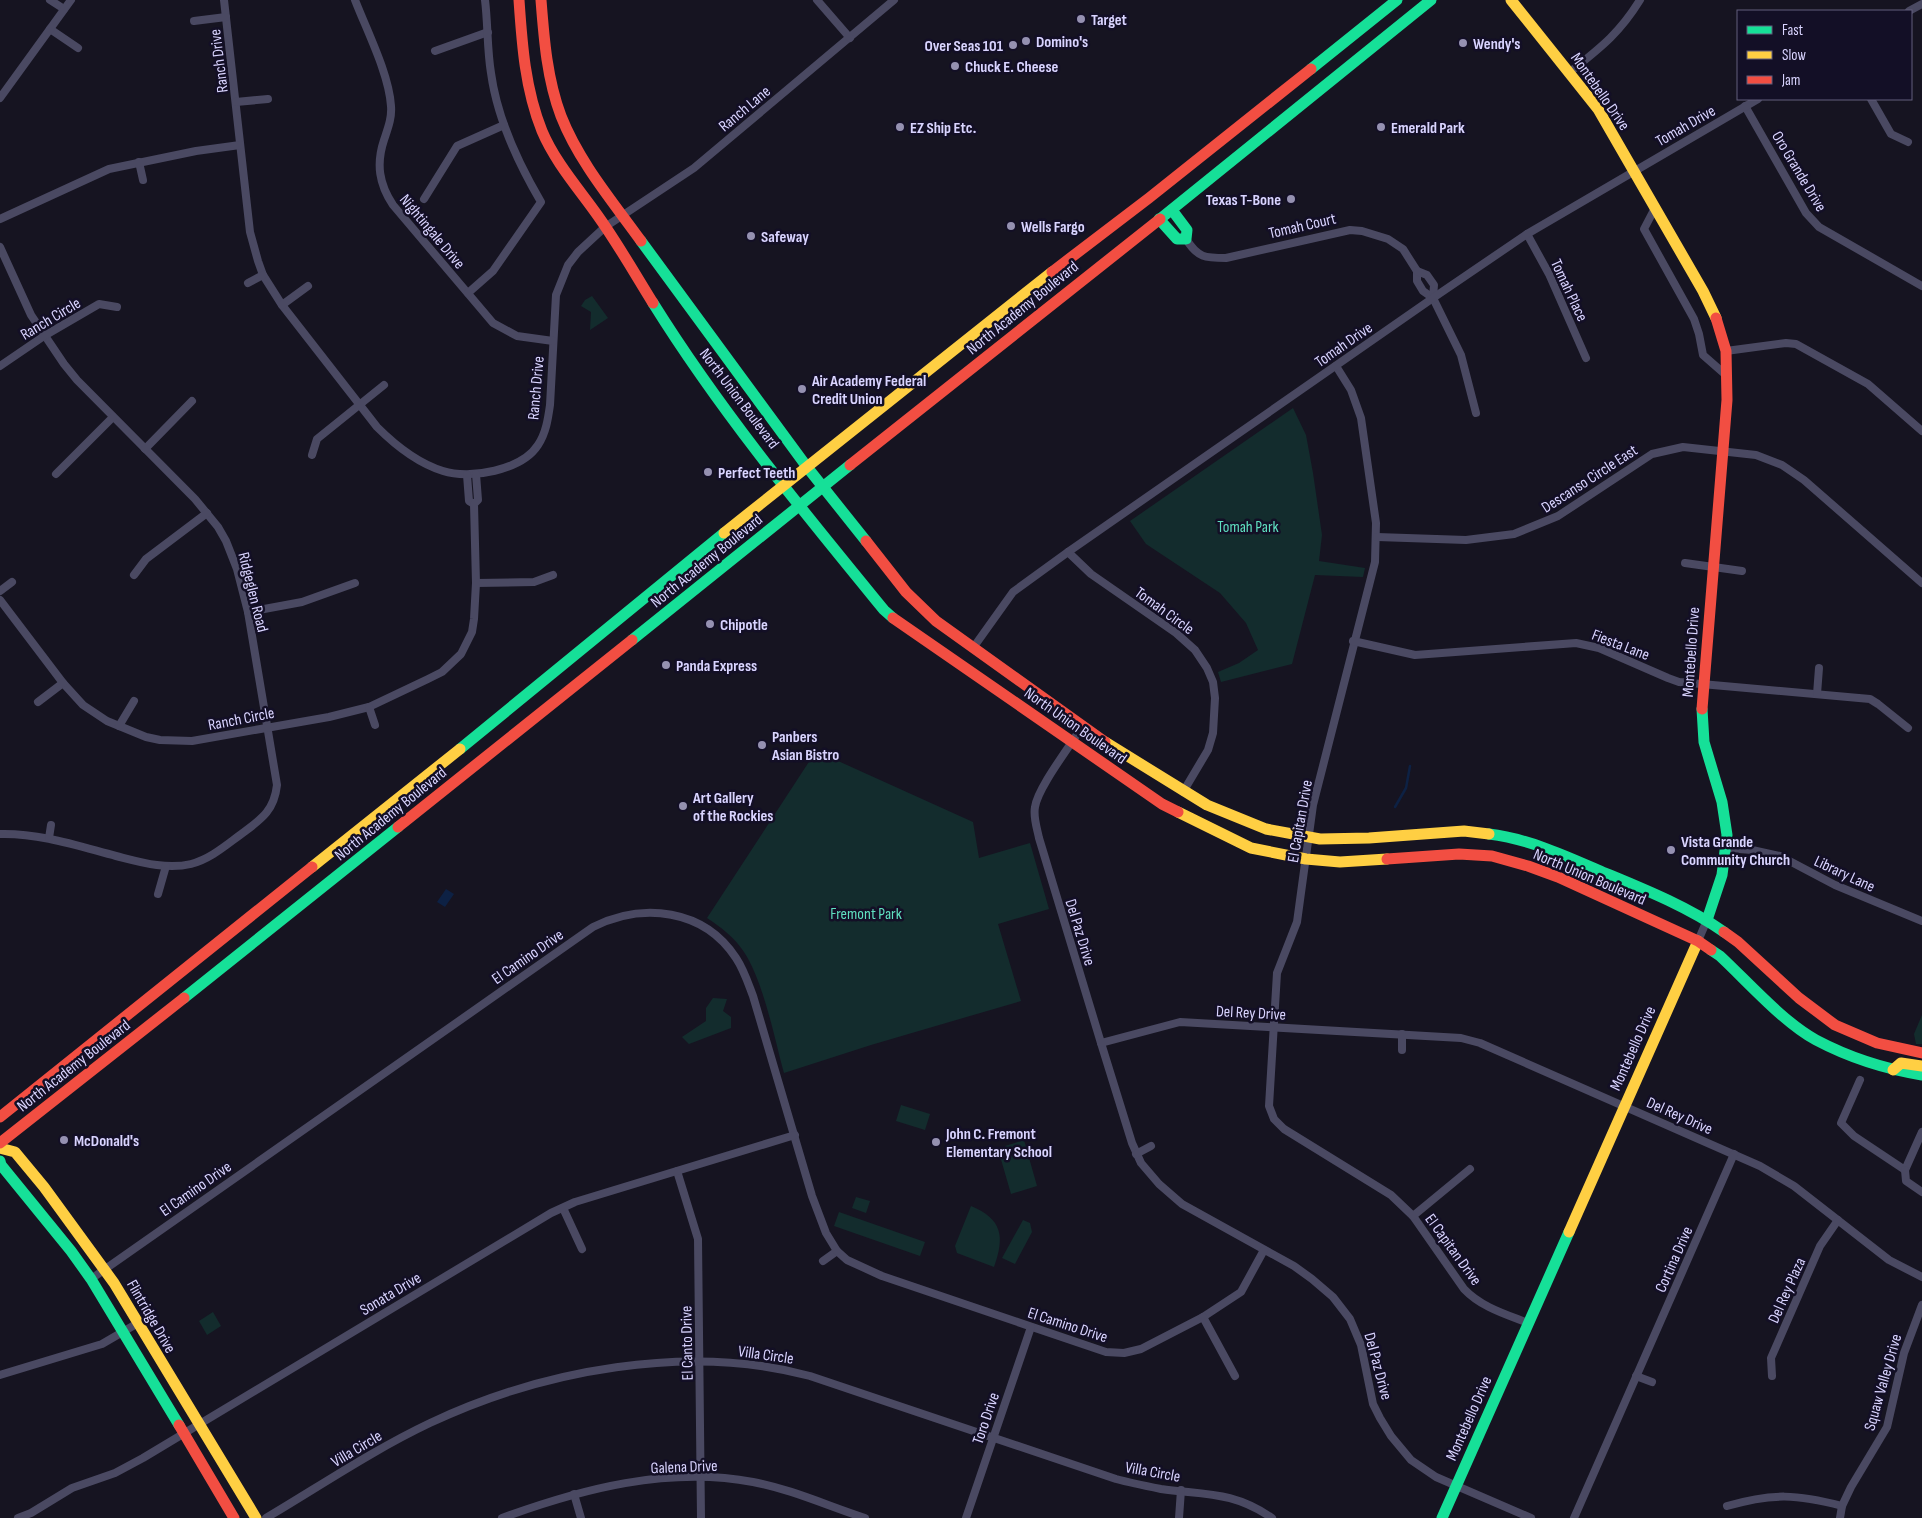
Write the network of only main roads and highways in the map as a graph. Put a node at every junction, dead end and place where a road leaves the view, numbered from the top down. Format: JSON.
{"nodes":[{"id":1,"x":519,"y":0,"type":"edge"},
{"id":2,"x":541,"y":0,"type":"edge"},
{"id":3,"x":1397,"y":0,"type":"edge"},
{"id":4,"x":1431,"y":0,"type":"edge"},
{"id":5,"x":1511,"y":0,"type":"edge"},
{"id":6,"x":1172,"y":210,"type":"junction"},
{"id":7,"x":1160,"y":219,"type":"junction"},
{"id":8,"x":807,"y":467,"type":"junction"},
{"id":9,"x":784,"y":485,"type":"junction"},
{"id":10,"x":823,"y":488,"type":"junction"},
{"id":11,"x":801,"y":506,"type":"junction"},
{"id":12,"x":1706,"y":920,"type":"junction"},
{"id":13,"x":1698,"y":941,"type":"junction"},
{"id":14,"x":1922,"y":1053,"type":"edge"},
{"id":15,"x":1922,"y":1066,"type":"edge"},
{"id":16,"x":1893,"y":1070,"type":"junction"},
{"id":17,"x":1922,"y":1075,"type":"edge"},
{"id":18,"x":0,"y":1117,"type":"edge"},
{"id":19,"x":0,"y":1143,"type":"edge"},
{"id":20,"x":0,"y":1148,"type":"edge"},
{"id":21,"x":0,"y":1161,"type":"edge"},
{"id":22,"x":234,"y":1518,"type":"edge"},
{"id":23,"x":256,"y":1518,"type":"edge"},
{"id":24,"x":1442,"y":1518,"type":"edge"}],
"edges":[{"from":1,"to":9,"type":"main road","name":"North Union Boulevard"},
{"from":2,"to":8,"type":"main road","name":"North Union Boulevard"},
{"from":3,"to":8,"type":"main road","name":"North Academy Boulevard"},
{"from":4,"to":6,"type":"main road","name":"North Academy Boulevard"},
{"from":5,"to":12,"type":"main road","name":"Montebello Drive"},
{"from":6,"to":7,"type":"main road","name":"North Academy Boulevard"},
{"from":6,"to":7,"type":"main road","name":"Tomah Court"},
{"from":7,"to":10,"type":"main road","name":"North Academy Boulevard"},
{"from":8,"to":9,"type":"main road","name":"North Academy Boulevard"},
{"from":8,"to":10,"type":"main road","name":"North Union Boulevard"},
{"from":9,"to":11,"type":"main road","name":"North Union Boulevard"},
{"from":9,"to":18,"type":"main road","name":"North Academy Boulevard"},
{"from":10,"to":11,"type":"main road","name":"North Academy Boulevard"},
{"from":10,"to":12,"type":"main road","name":"North Union Boulevard"},
{"from":11,"to":13,"type":"main road","name":"North Union Boulevard"},
{"from":11,"to":19,"type":"main road","name":"North Academy Boulevard"},
{"from":12,"to":14,"type":"main road","name":"North Union Boulevard"},
{"from":13,"to":16,"type":"main road","name":"North Union Boulevard"},
{"from":13,"to":24,"type":"main road","name":"Montebello Drive"},
{"from":15,"to":16,"type":"main road"},
{"from":16,"to":17,"type":"main road","name":"North Union Boulevard"},
{"from":20,"to":23,"type":"main road","name":"Flintridge Drive"},
{"from":21,"to":22,"type":"main road","name":"Flintridge Drive"}]}
